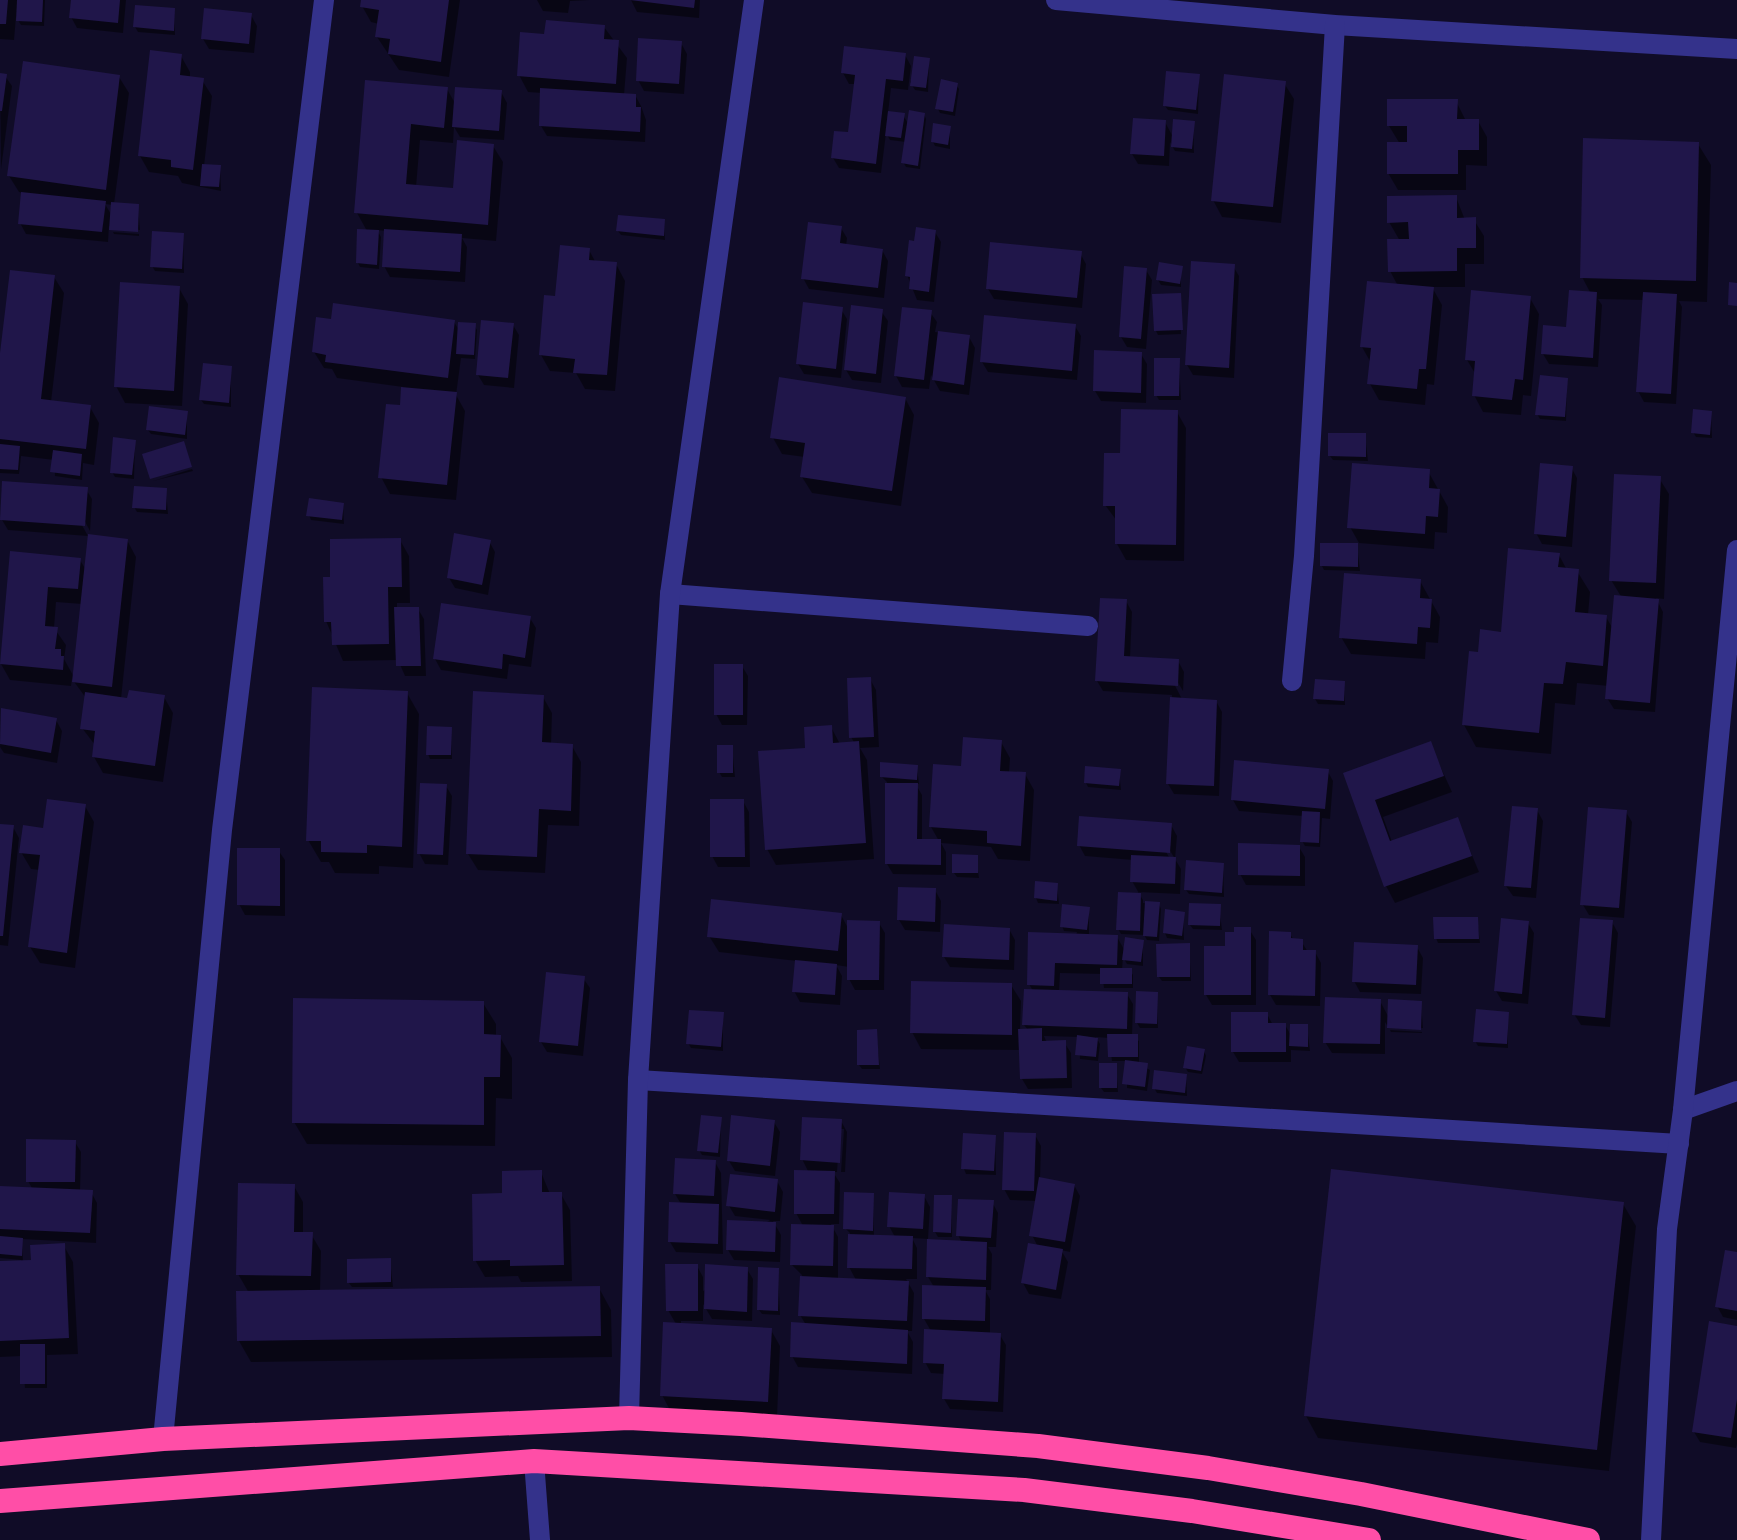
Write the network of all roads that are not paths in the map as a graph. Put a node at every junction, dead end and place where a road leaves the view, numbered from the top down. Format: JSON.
{"nodes":[{"id":1,"x":324,"y":0,"type":"edge"},
{"id":2,"x":754,"y":0,"type":"edge"},
{"id":3,"x":1056,"y":0,"type":"edge"},
{"id":4,"x":1335,"y":25,"type":"junction"},
{"id":5,"x":1737,"y":49,"type":"edge"},
{"id":6,"x":1737,"y":550,"type":"edge"},
{"id":7,"x":670,"y":594,"type":"junction"},
{"id":8,"x":1088,"y":626,"type":"dead end"},
{"id":9,"x":1292,"y":681,"type":"dead end"},
{"id":10,"x":638,"y":1080,"type":"junction"},
{"id":11,"x":1737,"y":1091,"type":"edge"},
{"id":12,"x":1683,"y":1110,"type":"junction"},
{"id":13,"x":1679,"y":1144,"type":"junction"},
{"id":14,"x":629,"y":1418,"type":"junction"},
{"id":15,"x":163,"y":1439,"type":"junction"},
{"id":16,"x":0,"y":1454,"type":"edge"},
{"id":17,"x":534,"y":1461,"type":"junction"},
{"id":18,"x":0,"y":1501,"type":"edge"},
{"id":19,"x":540,"y":1540,"type":"edge"},
{"id":20,"x":1369,"y":1540,"type":"edge"},
{"id":21,"x":1588,"y":1540,"type":"edge"},
{"id":22,"x":1651,"y":1540,"type":"edge"}],
"edges":[{"from":1,"to":15,"type":"street"},
{"from":2,"to":7,"type":"street"},
{"from":3,"to":4,"type":"street"},
{"from":4,"to":5,"type":"street"},
{"from":4,"to":9,"type":"street"},
{"from":6,"to":12,"type":"street"},
{"from":7,"to":8,"type":"street"},
{"from":7,"to":10,"type":"street"},
{"from":10,"to":13,"type":"street"},
{"from":10,"to":14,"type":"street"},
{"from":11,"to":12,"type":"street"},
{"from":12,"to":13,"type":"street"},
{"from":13,"to":22,"type":"street"},
{"from":14,"to":15,"type":"highway"},
{"from":14,"to":21,"type":"highway"},
{"from":15,"to":16,"type":"highway"},
{"from":17,"to":18,"type":"highway"},
{"from":17,"to":19,"type":"street"},
{"from":17,"to":20,"type":"highway"}]}
